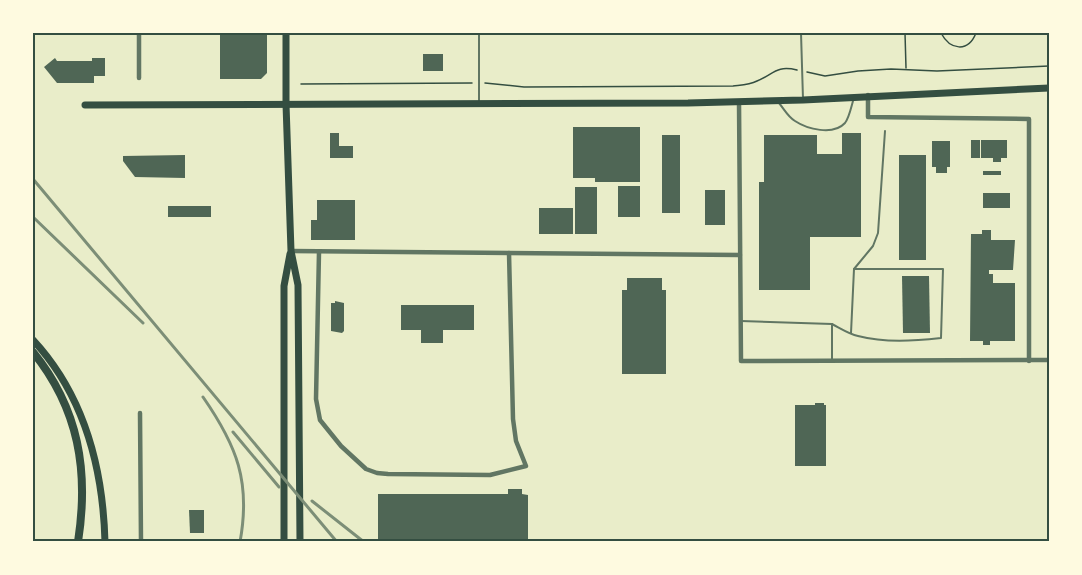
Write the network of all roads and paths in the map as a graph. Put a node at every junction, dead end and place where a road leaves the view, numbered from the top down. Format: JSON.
{"nodes":[{"id":1,"x":139,"y":33,"type":"edge"},
{"id":2,"x":286,"y":33,"type":"edge"},
{"id":3,"x":479,"y":33,"type":"edge"},
{"id":4,"x":801,"y":33,"type":"edge"},
{"id":5,"x":905,"y":33,"type":"edge"},
{"id":6,"x":941,"y":33,"type":"edge"},
{"id":7,"x":976,"y":33,"type":"edge"},
{"id":8,"x":1049,"y":66,"type":"edge"},
{"id":9,"x":906,"y":69,"type":"junction"},
{"id":10,"x":802,"y":71,"type":"junction"},
{"id":11,"x":139,"y":78,"type":"dead end"},
{"id":12,"x":478,"y":83,"type":"junction"},
{"id":13,"x":302,"y":84,"type":"dead end"},
{"id":14,"x":1049,"y":88,"type":"edge"},
{"id":15,"x":868,"y":95,"type":"junction"},
{"id":16,"x":855,"y":96,"type":"junction"},
{"id":17,"x":802,"y":100,"type":"junction"},
{"id":18,"x":777,"y":101,"type":"junction"},
{"id":19,"x":739,"y":102,"type":"junction"},
{"id":20,"x":286,"y":104,"type":"junction"},
{"id":21,"x":479,"y":104,"type":"junction"},
{"id":22,"x":85,"y":105,"type":"dead end"},
{"id":23,"x":885,"y":131,"type":"dead end"},
{"id":24,"x":291,"y":251,"type":"junction"},
{"id":25,"x":319,"y":252,"type":"junction"},
{"id":26,"x":509,"y":253,"type":"junction"},
{"id":27,"x":740,"y":255,"type":"junction"},
{"id":28,"x":854,"y":269,"type":"junction"},
{"id":29,"x":741,"y":321,"type":"junction"},
{"id":30,"x":832,"y":324,"type":"junction"},
{"id":31,"x":851,"y":333,"type":"junction"},
{"id":32,"x":33,"y":340,"type":"edge"},
{"id":33,"x":33,"y":352,"type":"edge"},
{"id":34,"x":1049,"y":360,"type":"edge"},
{"id":35,"x":832,"y":361,"type":"junction"},
{"id":36,"x":1029,"y":361,"type":"junction"},
{"id":37,"x":140,"y":413,"type":"dead end"},
{"id":38,"x":78,"y":542,"type":"edge"},
{"id":39,"x":105,"y":542,"type":"edge"},
{"id":40,"x":141,"y":542,"type":"edge"},
{"id":41,"x":284,"y":542,"type":"edge"},
{"id":42,"x":300,"y":542,"type":"edge"}],
"edges":[{"from":1,"to":11,"type":"street"},
{"from":2,"to":20,"type":"main road"},
{"from":3,"to":12,"type":"lane"},
{"from":4,"to":10,"type":"lane"},
{"from":5,"to":9,"type":"path"},
{"from":6,"to":7,"type":"path"},
{"from":8,"to":9,"type":"path"},
{"from":9,"to":10,"type":"path"},
{"from":10,"to":12,"type":"path"},
{"from":10,"to":17,"type":"lane"},
{"from":12,"to":13,"type":"path"},
{"from":12,"to":21,"type":"lane"},
{"from":14,"to":15,"type":"main road"},
{"from":15,"to":16,"type":"main road"},
{"from":15,"to":36,"type":"street"},
{"from":16,"to":17,"type":"main road"},
{"from":16,"to":18,"type":"lane"},
{"from":17,"to":18,"type":"main road"},
{"from":18,"to":19,"type":"main road"},
{"from":19,"to":21,"type":"main road"},
{"from":19,"to":27,"type":"street"},
{"from":20,"to":21,"type":"main road"},
{"from":20,"to":22,"type":"main road"},
{"from":20,"to":24,"type":"main road"},
{"from":23,"to":28,"type":"lane"},
{"from":24,"to":25,"type":"street"},
{"from":24,"to":41,"type":"main road"},
{"from":24,"to":42,"type":"main road"},
{"from":25,"to":26,"type":"street"},
{"from":25,"to":26,"type":"street"},
{"from":26,"to":27,"type":"street"},
{"from":27,"to":29,"type":"street"},
{"from":28,"to":31,"type":"lane"},
{"from":28,"to":31,"type":"lane"},
{"from":29,"to":30,"type":"lane"},
{"from":29,"to":35,"type":"street"},
{"from":30,"to":31,"type":"lane"},
{"from":30,"to":35,"type":"lane"},
{"from":32,"to":39,"type":"main road"},
{"from":33,"to":38,"type":"highway"},
{"from":34,"to":36,"type":"street"},
{"from":35,"to":36,"type":"street"},
{"from":37,"to":40,"type":"street"}]}
